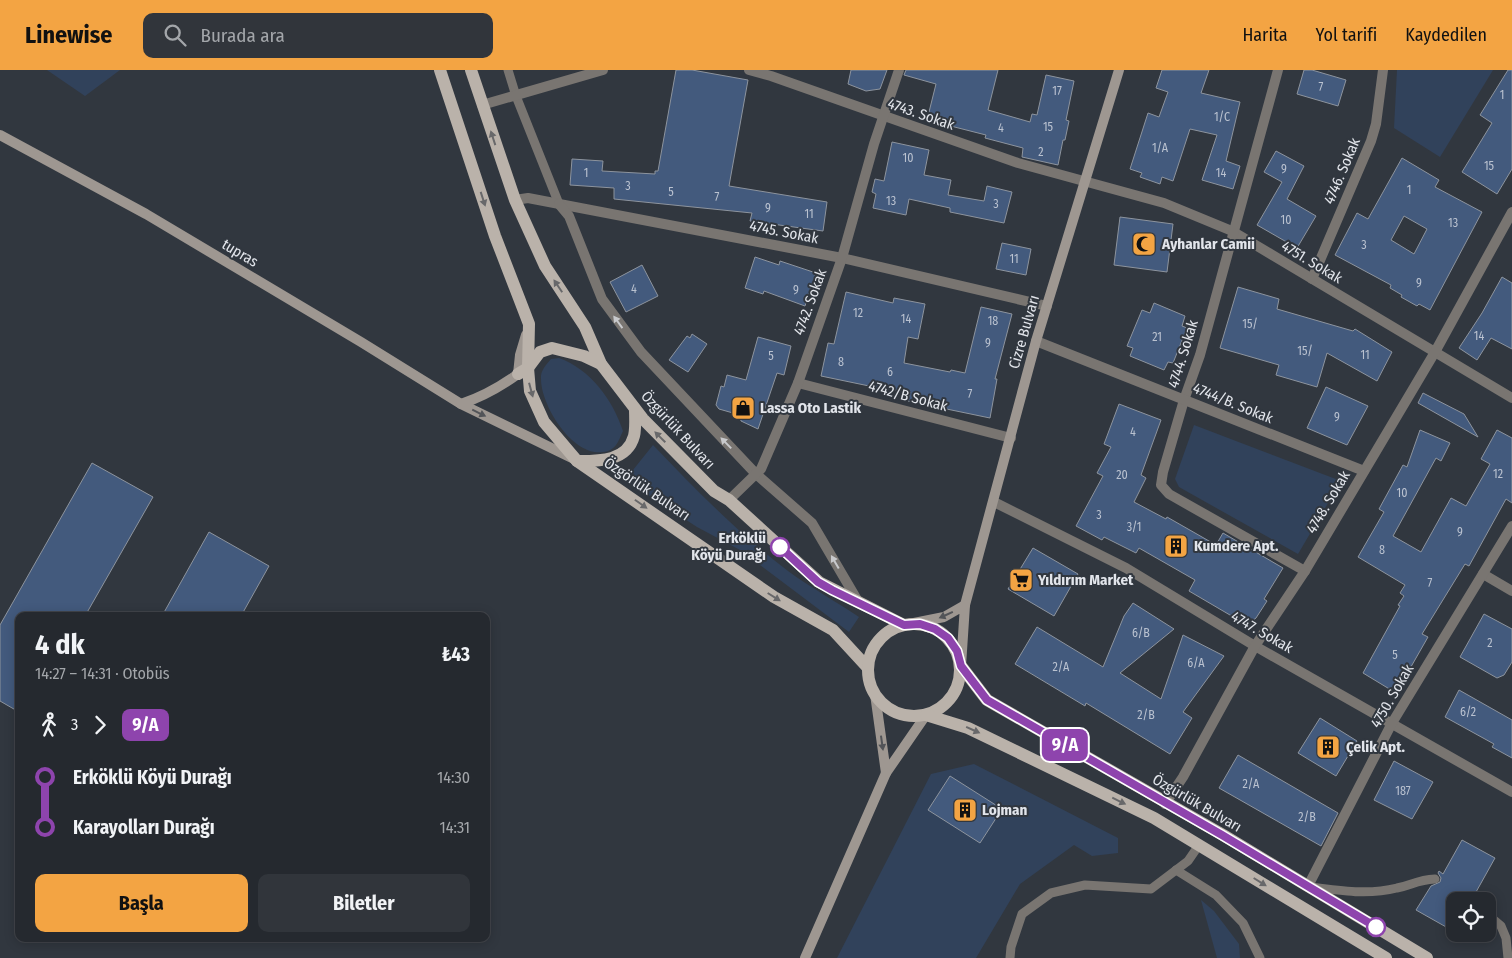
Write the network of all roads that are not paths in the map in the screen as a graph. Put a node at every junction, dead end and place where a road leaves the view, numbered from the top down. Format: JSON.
{"nodes":[{"id":1,"x":440,"y":70,"type":"edge"},
{"id":2,"x":471,"y":70,"type":"edge"},
{"id":3,"x":508,"y":70,"type":"edge"},
{"id":4,"x":604,"y":70,"type":"edge"},
{"id":5,"x":749,"y":70,"type":"edge"},
{"id":6,"x":899,"y":70,"type":"edge"},
{"id":7,"x":1118,"y":70,"type":"edge"},
{"id":8,"x":1278,"y":70,"type":"edge"},
{"id":9,"x":1383,"y":70,"type":"edge"},
{"id":10,"x":772,"y":73,"type":"edge"},
{"id":11,"x":516,"y":96,"type":"junction"},
{"id":12,"x":482,"y":105,"type":"junction"},
{"id":13,"x":884,"y":117,"type":"junction"},
{"id":14,"x":0,"y":135,"type":"edge"},
{"id":15,"x":1084,"y":180,"type":"junction"},
{"id":16,"x":515,"y":200,"type":"junction"},
{"id":17,"x":559,"y":204,"type":"junction"},
{"id":18,"x":1512,"y":212,"type":"edge"},
{"id":19,"x":1232,"y":231,"type":"junction"},
{"id":20,"x":842,"y":258,"type":"junction"},
{"id":21,"x":1312,"y":279,"type":"junction"},
{"id":22,"x":1047,"y":306,"type":"junction"},
{"id":23,"x":1036,"y":341,"type":"junction"},
{"id":24,"x":1435,"y":352,"type":"junction"},
{"id":25,"x":601,"y":364,"type":"junction"},
{"id":26,"x":523,"y":371,"type":"junction"},
{"id":27,"x":798,"y":383,"type":"junction"},
{"id":28,"x":1512,"y":398,"type":"edge"},
{"id":29,"x":1184,"y":400,"type":"junction"},
{"id":30,"x":461,"y":404,"type":"junction"},
{"id":31,"x":635,"y":409,"type":"junction"},
{"id":32,"x":1011,"y":438,"type":"junction"},
{"id":33,"x":577,"y":461,"type":"junction"},
{"id":34,"x":1364,"y":471,"type":"junction"},
{"id":35,"x":756,"y":474,"type":"junction"},
{"id":36,"x":729,"y":500,"type":"junction"},
{"id":37,"x":994,"y":502,"type":"junction"},
{"id":38,"x":1512,"y":526,"type":"edge"},
{"id":39,"x":1305,"y":571,"type":"junction"},
{"id":40,"x":1483,"y":574,"type":"junction"},
{"id":41,"x":1512,"y":591,"type":"edge"},
{"id":42,"x":859,"y":604,"type":"junction"},
{"id":43,"x":966,"y":604,"type":"junction"},
{"id":44,"x":904,"y":625,"type":"junction"},
{"id":45,"x":1255,"y":646,"type":"junction"},
{"id":46,"x":961,"y":666,"type":"junction"},
{"id":47,"x":868,"y":668,"type":"junction"},
{"id":48,"x":875,"y":694,"type":"junction"},
{"id":49,"x":926,"y":715,"type":"junction"},
{"id":50,"x":1392,"y":723,"type":"junction"},
{"id":51,"x":886,"y":773,"type":"junction"},
{"id":52,"x":1512,"y":792,"type":"edge"},
{"id":53,"x":1165,"y":804,"type":"junction"},
{"id":54,"x":1200,"y":845,"type":"junction"},
{"id":55,"x":1176,"y":870,"type":"junction"},
{"id":56,"x":1435,"y":879,"type":"dead end"},
{"id":57,"x":1308,"y":886,"type":"junction"},
{"id":58,"x":1496,"y":922,"type":"edge"},
{"id":59,"x":805,"y":958,"type":"edge"},
{"id":60,"x":1010,"y":958,"type":"edge"},
{"id":61,"x":1260,"y":958,"type":"edge"},
{"id":62,"x":1386,"y":958,"type":"edge"},
{"id":63,"x":1427,"y":958,"type":"edge"},
{"id":64,"x":1508,"y":958,"type":"edge"}],
"edges":[{"from":1,"to":26,"type":"main road","name":"Özgörlük Bulvarı","one_way":true},
{"from":2,"to":12,"type":"main road","name":"Özgürlük Bulvarı"},
{"from":3,"to":11,"type":"lane"},
{"from":4,"to":11,"type":"street"},
{"from":5,"to":10,"type":"street","name":"4743. Sokak"},
{"from":6,"to":13,"type":"street","name":"4742. Sokak"},
{"from":7,"to":15,"type":"street","name":"Cizre Bulvarı"},
{"from":8,"to":19,"type":"street","name":"4744. Sokak"},
{"from":9,"to":21,"type":"street","name":"4746. Sokak"},
{"from":10,"to":13,"type":"street","name":"4743. Sokak"},
{"from":11,"to":12,"type":"street"},
{"from":11,"to":17,"type":"lane"},
{"from":16,"to":12,"type":"main road","name":"Özgürlük Bulvarı","one_way":true},
{"from":13,"to":15,"type":"street","name":"4743. Sokak"},
{"from":13,"to":20,"type":"street","name":"4742. Sokak"},
{"from":14,"to":30,"type":"street","name":"tupras"},
{"from":15,"to":19,"type":"street","name":"4751. Sokak"},
{"from":15,"to":22,"type":"street","name":"Cizre Bulvarı"},
{"from":16,"to":17,"type":"street","name":"4745. Sokak"},
{"from":25,"to":16,"type":"main road","name":"Özgürlük Bulvarı","one_way":true},
{"from":17,"to":20,"type":"street","name":"4745. Sokak"},
{"from":35,"to":17,"type":"street","one_way":true},
{"from":18,"to":24,"type":"street","name":"4748. Sokak"},
{"from":19,"to":21,"type":"street","name":"4751. Sokak"},
{"from":19,"to":29,"type":"street","name":"4744. Sokak"},
{"from":20,"to":22,"type":"street","name":"4745. Sokak"},
{"from":20,"to":27,"type":"street","name":"4742. Sokak"},
{"from":21,"to":24,"type":"street","name":"4751. Sokak"},
{"from":22,"to":23,"type":"street","name":"Cizre Bulvarı"},
{"from":23,"to":29,"type":"street","name":"4744/B. Sokak"},
{"from":23,"to":32,"type":"street","name":"Cizre Bulvarı"},
{"from":24,"to":28,"type":"street","name":"4751. Sokak"},
{"from":24,"to":34,"type":"street","name":"4748. Sokak"},
{"from":25,"to":26,"type":"main road"},
{"from":25,"to":31,"type":"main road","name":"Özgürlük Bulvarı"},
{"from":26,"to":30,"type":"street"},
{"from":26,"to":33,"type":"main road","name":"Özgörlük Bulvarı","one_way":true},
{"from":27,"to":32,"type":"street","name":"4742/B Sokak"},
{"from":27,"to":35,"type":"street","name":"4742. Sokak"},
{"from":29,"to":34,"type":"street","name":"4744/B. Sokak"},
{"from":29,"to":39,"type":"street","name":"4744. Sokak"},
{"from":30,"to":33,"type":"street","name":"tupras","one_way":true},
{"from":31,"to":33,"type":"main road"},
{"from":36,"to":31,"type":"main road","name":"Özgürlük Bulvarı","one_way":true},
{"from":32,"to":37,"type":"street","name":"Cizre Bulvarı"},
{"from":33,"to":47,"type":"main road","name":"Özgörlük Bulvarı","one_way":true},
{"from":34,"to":39,"type":"street","name":"4748. Sokak"},
{"from":35,"to":36,"type":"street","name":"4742. Sokak"},
{"from":42,"to":35,"type":"street","one_way":true},
{"from":36,"to":42,"type":"main road","name":"Özgürlük Bulvarı"},
{"from":37,"to":43,"type":"street","name":"Cizre Bulvarı"},
{"from":37,"to":45,"type":"street","name":"4747. Sokak"},
{"from":38,"to":40,"type":"street","name":"4750. Sokak"},
{"from":39,"to":45,"type":"street","name":"4748. Sokak"},
{"from":40,"to":41,"type":"street"},
{"from":40,"to":50,"type":"street","name":"4750. Sokak"},
{"from":42,"to":44,"type":"main road","name":"Özgürlük Bulvarı"},
{"from":43,"to":44,"type":"street","one_way":true},
{"from":43,"to":46,"type":"street","name":"Cizre Bulvarı"},
{"from":44,"to":46,"type":"main road"},
{"from":44,"to":47,"type":"main road"},
{"from":45,"to":50,"type":"street","name":"4747. Sokak"},
{"from":45,"to":53,"type":"street","name":"4748. Sokak"},
{"from":46,"to":49,"type":"main road"},
{"from":46,"to":53,"type":"main road","name":"Özgürlük Bulvarı"},
{"from":47,"to":48,"type":"main road"},
{"from":48,"to":49,"type":"main road"},
{"from":48,"to":51,"type":"street","one_way":true},
{"from":49,"to":51,"type":"street"},
{"from":49,"to":54,"type":"main road","one_way":true},
{"from":50,"to":52,"type":"street","name":"4747. Sokak"},
{"from":50,"to":57,"type":"street","name":"4750. Sokak"},
{"from":51,"to":59,"type":"street"},
{"from":53,"to":57,"type":"main road","name":"Özgürlük Bulvarı"},
{"from":54,"to":55,"type":"lane"},
{"from":54,"to":62,"type":"main road","one_way":true},
{"from":55,"to":60,"type":"lane"},
{"from":55,"to":61,"type":"lane"},
{"from":56,"to":57,"type":"lane"},
{"from":57,"to":63,"type":"main road","name":"Özgürlük Bulvarı"},
{"from":58,"to":64,"type":"lane"}]}
